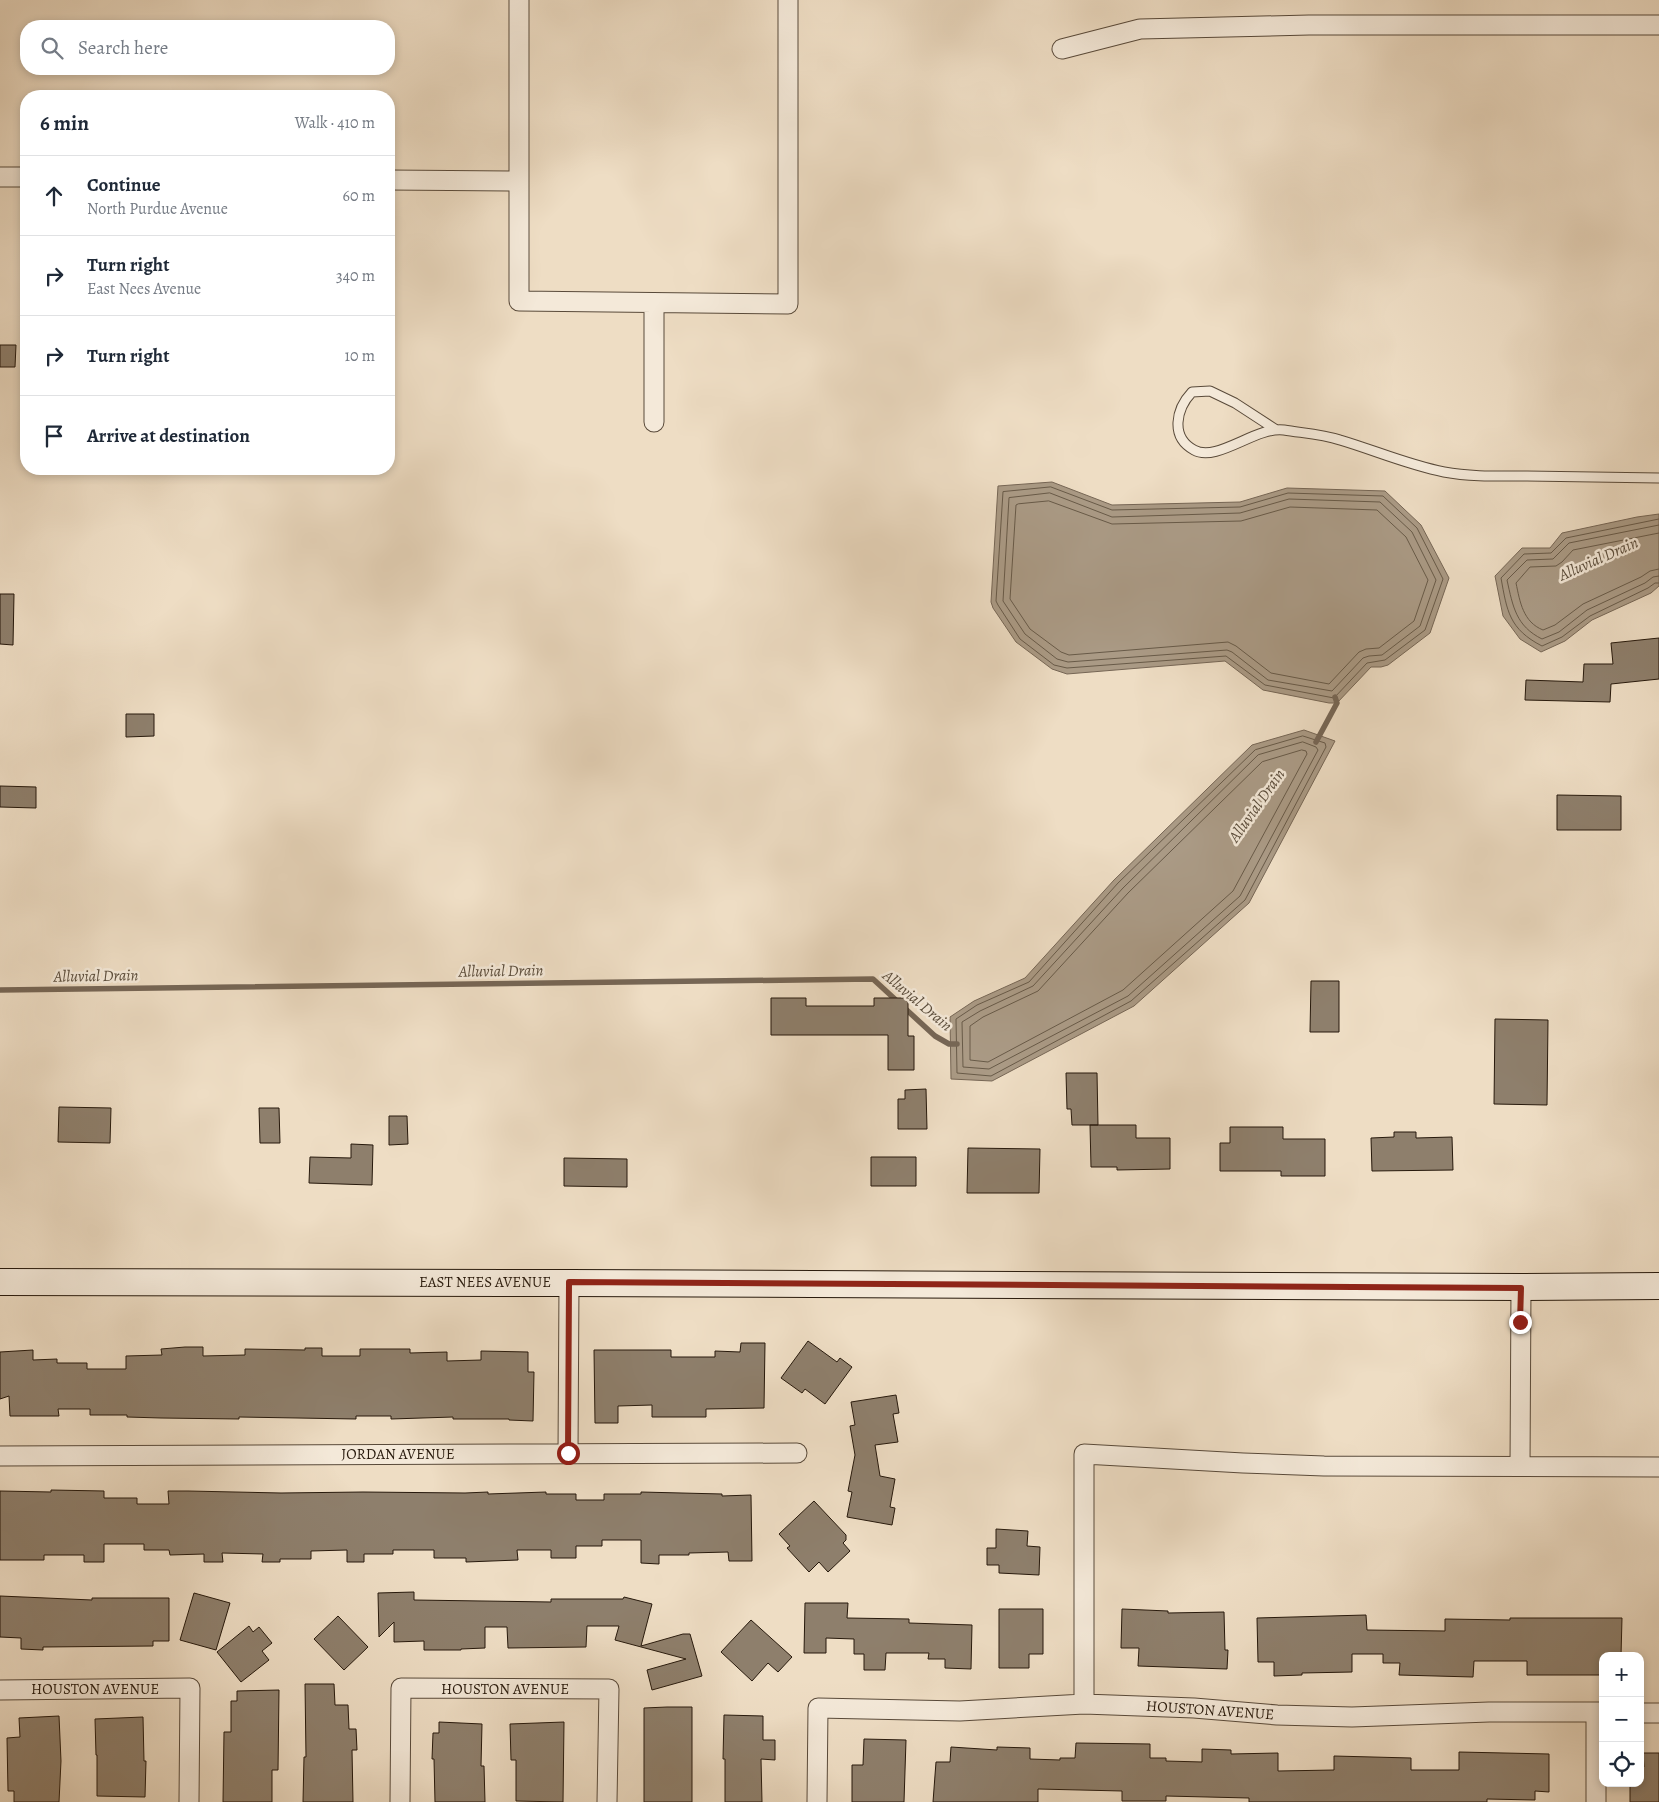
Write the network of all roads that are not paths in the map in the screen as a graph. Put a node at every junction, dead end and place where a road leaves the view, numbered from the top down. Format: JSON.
{"nodes":[{"id":1,"x":519,"y":0,"type":"edge"},
{"id":2,"x":788,"y":0,"type":"edge"},
{"id":3,"x":1659,"y":25,"type":"edge"},
{"id":4,"x":1062,"y":49,"type":"dead end"},
{"id":5,"x":0,"y":177,"type":"edge"},
{"id":6,"x":20,"y":177,"type":"edge"},
{"id":7,"x":395,"y":180,"type":"edge"},
{"id":8,"x":519,"y":181,"type":"junction"},
{"id":9,"x":654,"y":303,"type":"junction"},
{"id":10,"x":654,"y":422,"type":"dead end"},
{"id":11,"x":1275,"y":429,"type":"junction"},
{"id":12,"x":1659,"y":478,"type":"edge"},
{"id":13,"x":0,"y":1282,"type":"edge"},
{"id":14,"x":569,"y":1282,"type":"junction"},
{"id":15,"x":1659,"y":1286,"type":"edge"},
{"id":16,"x":1521,"y":1288,"type":"junction"},
{"id":17,"x":568,"y":1453,"type":"junction"},
{"id":18,"x":797,"y":1453,"type":"dead end"},
{"id":19,"x":0,"y":1456,"type":"edge"},
{"id":20,"x":1520,"y":1466,"type":"junction"},
{"id":21,"x":1659,"y":1467,"type":"edge"},
{"id":22,"x":0,"y":1690,"type":"edge"},
{"id":23,"x":1084,"y":1704,"type":"junction"},
{"id":24,"x":1599,"y":1712,"type":"edge"},
{"id":25,"x":1644,"y":1712,"type":"edge"},
{"id":26,"x":1659,"y":1713,"type":"edge"},
{"id":27,"x":189,"y":1802,"type":"edge"},
{"id":28,"x":400,"y":1802,"type":"edge"},
{"id":29,"x":607,"y":1802,"type":"edge"},
{"id":30,"x":818,"y":1802,"type":"edge"},
{"id":31,"x":1596,"y":1802,"type":"edge"}],
"edges":[{"from":1,"to":8,"type":"street"},
{"from":2,"to":9,"type":"street"},
{"from":3,"to":4,"type":"street"},
{"from":5,"to":6,"type":"street"},
{"from":7,"to":8,"type":"street"},
{"from":8,"to":9,"type":"street"},
{"from":9,"to":10,"type":"street"},
{"from":11,"to":11,"type":"lane"},
{"from":11,"to":12,"type":"lane"},
{"from":13,"to":14,"type":"main road","name":"EAST NEES AVENUE"},
{"from":14,"to":16,"type":"main road","name":"EAST NEES AVENUE"},
{"from":14,"to":17,"type":"street"},
{"from":15,"to":16,"type":"main road","name":"EAST NEES AVENUE"},
{"from":16,"to":20,"type":"street"},
{"from":17,"to":18,"type":"street","name":"JORDAN AVENUE"},
{"from":17,"to":19,"type":"street","name":"JORDAN AVENUE"},
{"from":20,"to":21,"type":"street"},
{"from":20,"to":23,"type":"street"},
{"from":22,"to":27,"type":"street","name":"HOUSTON AVENUE"},
{"from":23,"to":24,"type":"street","name":"HOUSTON AVENUE"},
{"from":23,"to":30,"type":"street","name":"HOUSTON AVENUE"},
{"from":24,"to":31,"type":"street"},
{"from":25,"to":26,"type":"street"},
{"from":28,"to":29,"type":"street","name":"HOUSTON AVENUE"}]}
